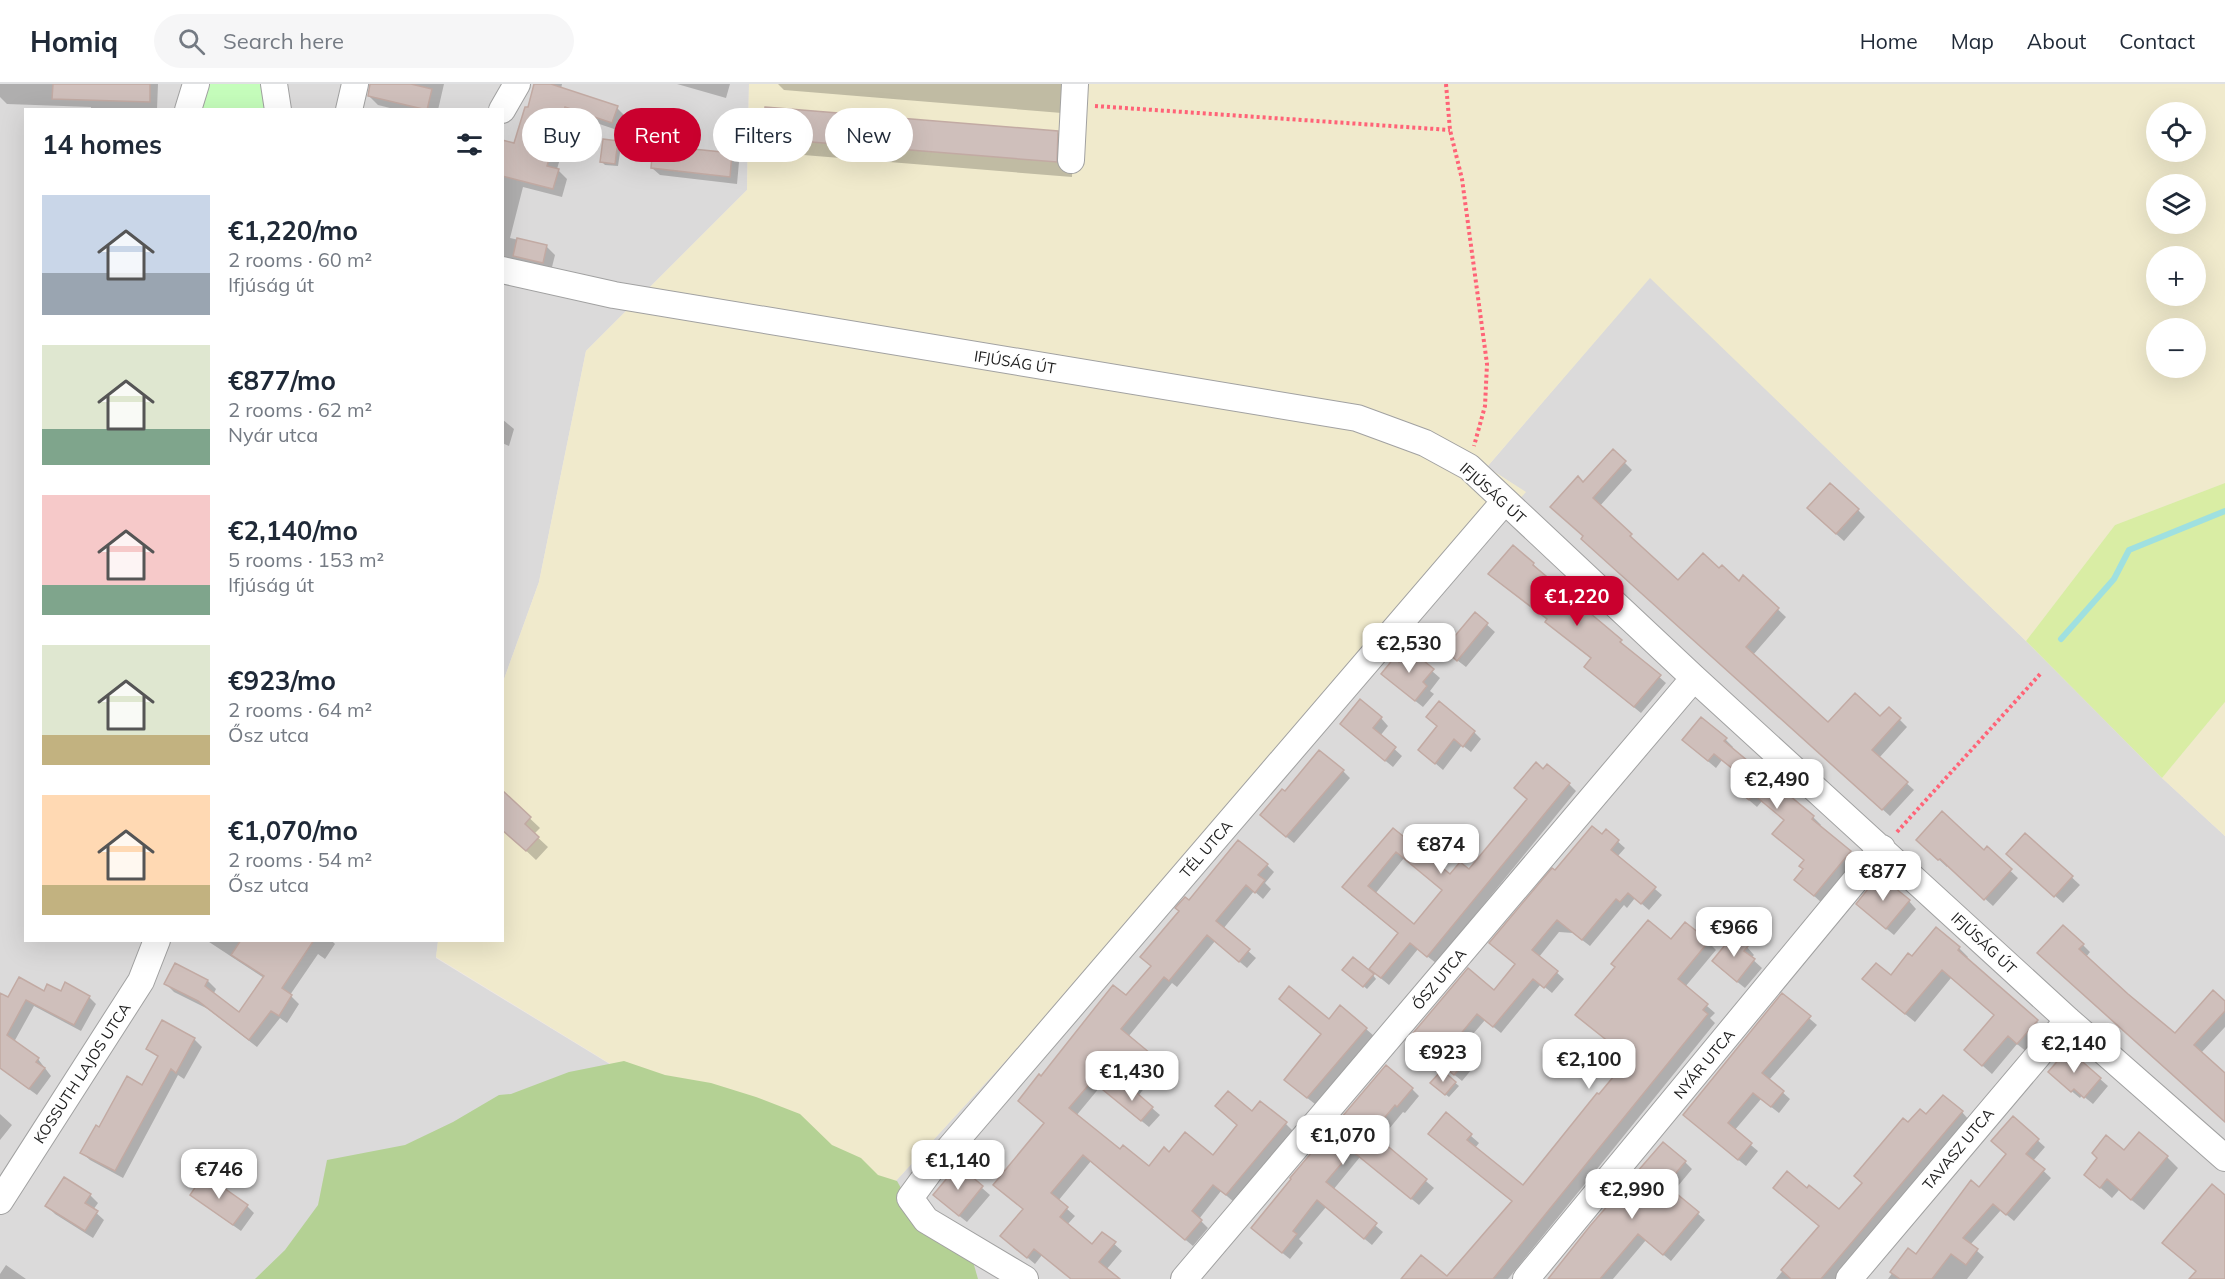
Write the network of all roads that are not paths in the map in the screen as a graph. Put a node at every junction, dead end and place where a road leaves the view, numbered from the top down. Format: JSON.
{"nodes":[{"id":1,"x":196,"y":84,"type":"edge"},
{"id":2,"x":274,"y":84,"type":"edge"},
{"id":3,"x":355,"y":84,"type":"edge"},
{"id":4,"x":517,"y":84,"type":"edge"},
{"id":5,"x":1075,"y":94,"type":"edge"},
{"id":6,"x":189,"y":108,"type":"edge"},
{"id":7,"x":278,"y":108,"type":"edge"},
{"id":8,"x":349,"y":108,"type":"edge"},
{"id":9,"x":503,"y":108,"type":"edge"},
{"id":10,"x":1071,"y":160,"type":"dead end"},
{"id":11,"x":504,"y":270,"type":"edge"},
{"id":12,"x":1504,"y":502,"type":"junction"},
{"id":13,"x":1694,"y":678,"type":"junction"},
{"id":14,"x":1882,"y":849,"type":"junction"},
{"id":15,"x":156,"y":942,"type":"edge"},
{"id":16,"x":2068,"y":1020,"type":"junction"},
{"id":17,"x":2225,"y":1158,"type":"edge"},
{"id":18,"x":0,"y":1201,"type":"edge"},
{"id":19,"x":1025,"y":1279,"type":"edge"},
{"id":20,"x":1184,"y":1279,"type":"edge"},
{"id":21,"x":1526,"y":1279,"type":"edge"},
{"id":22,"x":1849,"y":1279,"type":"edge"}],
"edges":[{"from":1,"to":6,"type":"street"},
{"from":2,"to":7,"type":"street"},
{"from":3,"to":8,"type":"street"},
{"from":4,"to":9,"type":"street"},
{"from":5,"to":10,"type":"street"},
{"from":11,"to":12,"type":"street","name":"IFJÚSÁG ÚT"},
{"from":12,"to":13,"type":"street","name":"IFJÚSÁG ÚT"},
{"from":12,"to":19,"type":"street","name":"TÉL UTCA"},
{"from":13,"to":14,"type":"street","name":"IFJÚSÁG ÚT"},
{"from":13,"to":20,"type":"street","name":"ŐSZ UTCA"},
{"from":14,"to":16,"type":"street","name":"IFJÚSÁG ÚT"},
{"from":14,"to":21,"type":"street","name":"NYÁR UTCA"},
{"from":15,"to":18,"type":"street","name":"KOSSUTH LAJOS UTCA"},
{"from":16,"to":17,"type":"street","name":"IFJÚSÁG ÚT"},
{"from":16,"to":22,"type":"street","name":"TAVASZ UTCA"}]}
